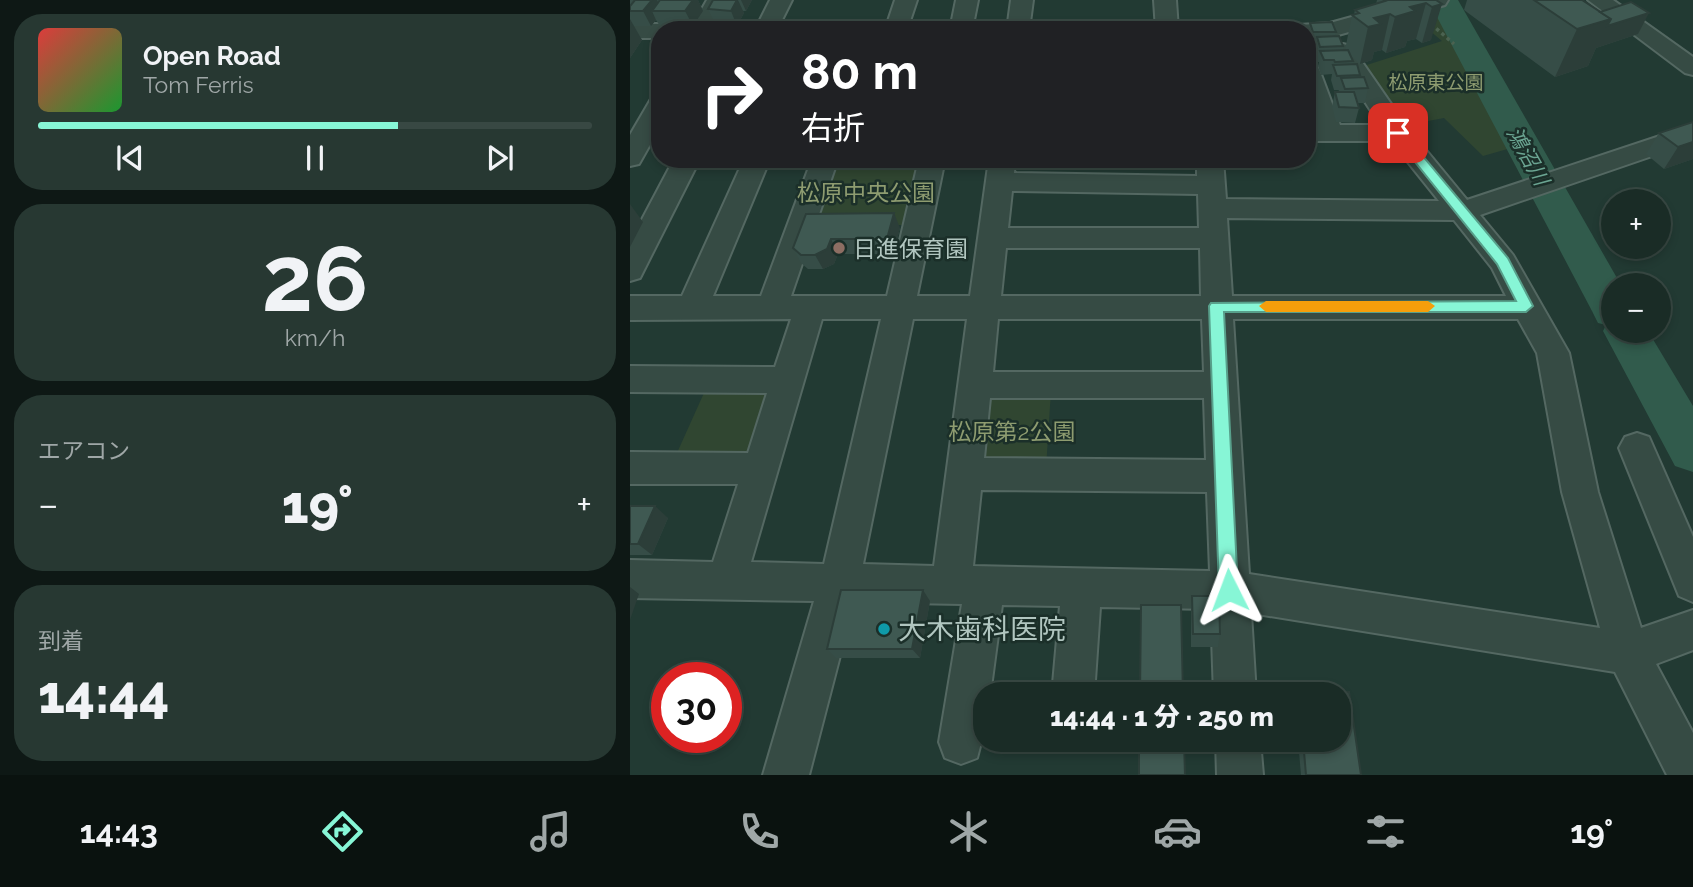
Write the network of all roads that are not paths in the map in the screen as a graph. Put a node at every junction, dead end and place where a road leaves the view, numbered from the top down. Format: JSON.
{"nodes":[{"id":1,"x":718,"y":0,"type":"edge"},
{"id":2,"x":781,"y":0,"type":"edge"},
{"id":3,"x":906,"y":0,"type":"edge"},
{"id":4,"x":967,"y":0,"type":"edge"},
{"id":5,"x":1022,"y":0,"type":"edge"},
{"id":6,"x":1165,"y":0,"type":"edge"},
{"id":7,"x":1599,"y":0,"type":"edge"},
{"id":8,"x":1432,"y":7,"type":"edge"},
{"id":9,"x":706,"y":21,"type":"edge"},
{"id":10,"x":770,"y":21,"type":"edge"},
{"id":11,"x":899,"y":21,"type":"edge"},
{"id":12,"x":963,"y":21,"type":"edge"},
{"id":13,"x":1019,"y":21,"type":"edge"},
{"id":14,"x":1166,"y":21,"type":"edge"},
{"id":15,"x":1319,"y":30,"type":"edge"},
{"id":16,"x":630,"y":31,"type":"edge"},
{"id":17,"x":651,"y":31,"type":"edge"},
{"id":18,"x":1693,"y":68,"type":"edge"},
{"id":19,"x":645,"y":133,"type":"edge"},
{"id":20,"x":1319,"y":133,"type":"edge"},
{"id":21,"x":1398,"y":133,"type":"junction"},
{"id":22,"x":1692,"y":135,"type":"edge"},
{"id":23,"x":630,"y":158,"type":"edge"},
{"id":24,"x":682,"y":168,"type":"edge"},
{"id":25,"x":753,"y":168,"type":"edge"},
{"id":26,"x":822,"y":168,"type":"edge"},
{"id":27,"x":930,"y":168,"type":"edge"},
{"id":28,"x":1001,"y":171,"type":"edge"},
{"id":29,"x":1211,"y":198,"type":"edge"},
{"id":30,"x":1463,"y":211,"type":"junction"},
{"id":31,"x":993,"y":238,"type":"junction"},
{"id":32,"x":630,"y":270,"type":"edge"},
{"id":33,"x":1216,"y":306,"type":"junction"},
{"id":34,"x":1526,"y":306,"type":"junction"},
{"id":35,"x":693,"y":307,"type":"junction"},
{"id":36,"x":772,"y":307,"type":"junction"},
{"id":37,"x":810,"y":307,"type":"junction"},
{"id":38,"x":901,"y":307,"type":"junction"},
{"id":39,"x":985,"y":307,"type":"junction"},
{"id":40,"x":630,"y":308,"type":"edge"},
{"id":41,"x":630,"y":379,"type":"edge"},
{"id":42,"x":788,"y":380,"type":"junction"},
{"id":43,"x":975,"y":385,"type":"junction"},
{"id":44,"x":1220,"y":385,"type":"junction"},
{"id":45,"x":1637,"y":448,"type":"dead end"},
{"id":46,"x":630,"y":468,"type":"edge"},
{"id":47,"x":761,"y":469,"type":"junction"},
{"id":48,"x":964,"y":474,"type":"junction"},
{"id":49,"x":1223,"y":476,"type":"junction"},
{"id":50,"x":630,"y":579,"type":"edge"},
{"id":51,"x":726,"y":582,"type":"junction"},
{"id":52,"x":1693,"y":583,"type":"edge"},
{"id":53,"x":839,"y":584,"type":"junction"},
{"id":54,"x":968,"y":587,"type":"junction"},
{"id":55,"x":1081,"y":588,"type":"junction"},
{"id":56,"x":1229,"y":590,"type":"junction"},
{"id":57,"x":1693,"y":630,"type":"edge"},
{"id":58,"x":1628,"y":653,"type":"junction"},
{"id":59,"x":1074,"y":682,"type":"edge"},
{"id":60,"x":1234,"y":682,"type":"edge"},
{"id":61,"x":961,"y":742,"type":"dead end"},
{"id":62,"x":1239,"y":752,"type":"edge"},
{"id":63,"x":786,"y":775,"type":"edge"},
{"id":64,"x":1240,"y":775,"type":"edge"},
{"id":65,"x":1691,"y":775,"type":"edge"}],
"edges":[{"from":1,"to":9,"type":"street"},
{"from":2,"to":10,"type":"street"},
{"from":3,"to":11,"type":"street"},
{"from":4,"to":12,"type":"street"},
{"from":5,"to":13,"type":"street"},
{"from":6,"to":14,"type":"street"},
{"from":7,"to":18,"type":"street"},
{"from":8,"to":15,"type":"street"},
{"from":15,"to":21,"type":"street"},
{"from":16,"to":17,"type":"street"},
{"from":19,"to":23,"type":"street"},
{"from":20,"to":21,"type":"street"},
{"from":21,"to":30,"type":"street"},
{"from":22,"to":30,"type":"street"},
{"from":24,"to":32,"type":"street"},
{"from":25,"to":35,"type":"street"},
{"from":26,"to":36,"type":"street"},
{"from":27,"to":38,"type":"street"},
{"from":28,"to":29,"type":"street"},
{"from":28,"to":31,"type":"street"},
{"from":29,"to":30,"type":"street"},
{"from":29,"to":31,"type":"street"},
{"from":29,"to":33,"type":"street"},
{"from":30,"to":34,"type":"street"},
{"from":31,"to":39,"type":"street"},
{"from":33,"to":34,"type":"street"},
{"from":33,"to":39,"type":"street"},
{"from":33,"to":44,"type":"street"},
{"from":34,"to":58,"type":"street"},
{"from":35,"to":36,"type":"street"},
{"from":35,"to":40,"type":"street"},
{"from":36,"to":37,"type":"street"},
{"from":37,"to":38,"type":"street"},
{"from":37,"to":42,"type":"street"},
{"from":38,"to":39,"type":"street"},
{"from":38,"to":53,"type":"street"},
{"from":39,"to":43,"type":"street"},
{"from":41,"to":42,"type":"street"},
{"from":42,"to":47,"type":"street"},
{"from":43,"to":44,"type":"street"},
{"from":43,"to":48,"type":"street"},
{"from":44,"to":49,"type":"street"},
{"from":45,"to":52,"type":"street"},
{"from":46,"to":47,"type":"street"},
{"from":47,"to":51,"type":"street"},
{"from":48,"to":49,"type":"street"},
{"from":48,"to":54,"type":"street"},
{"from":49,"to":56,"type":"street"},
{"from":50,"to":51,"type":"street"},
{"from":51,"to":53,"type":"street"},
{"from":53,"to":54,"type":"street"},
{"from":53,"to":63,"type":"street"},
{"from":54,"to":55,"type":"street"},
{"from":54,"to":61,"type":"street"},
{"from":55,"to":56,"type":"street"},
{"from":55,"to":59,"type":"street"},
{"from":56,"to":58,"type":"street"},
{"from":56,"to":60,"type":"street"},
{"from":57,"to":58,"type":"street"},
{"from":58,"to":65,"type":"street"},
{"from":62,"to":64,"type":"street"}]}
